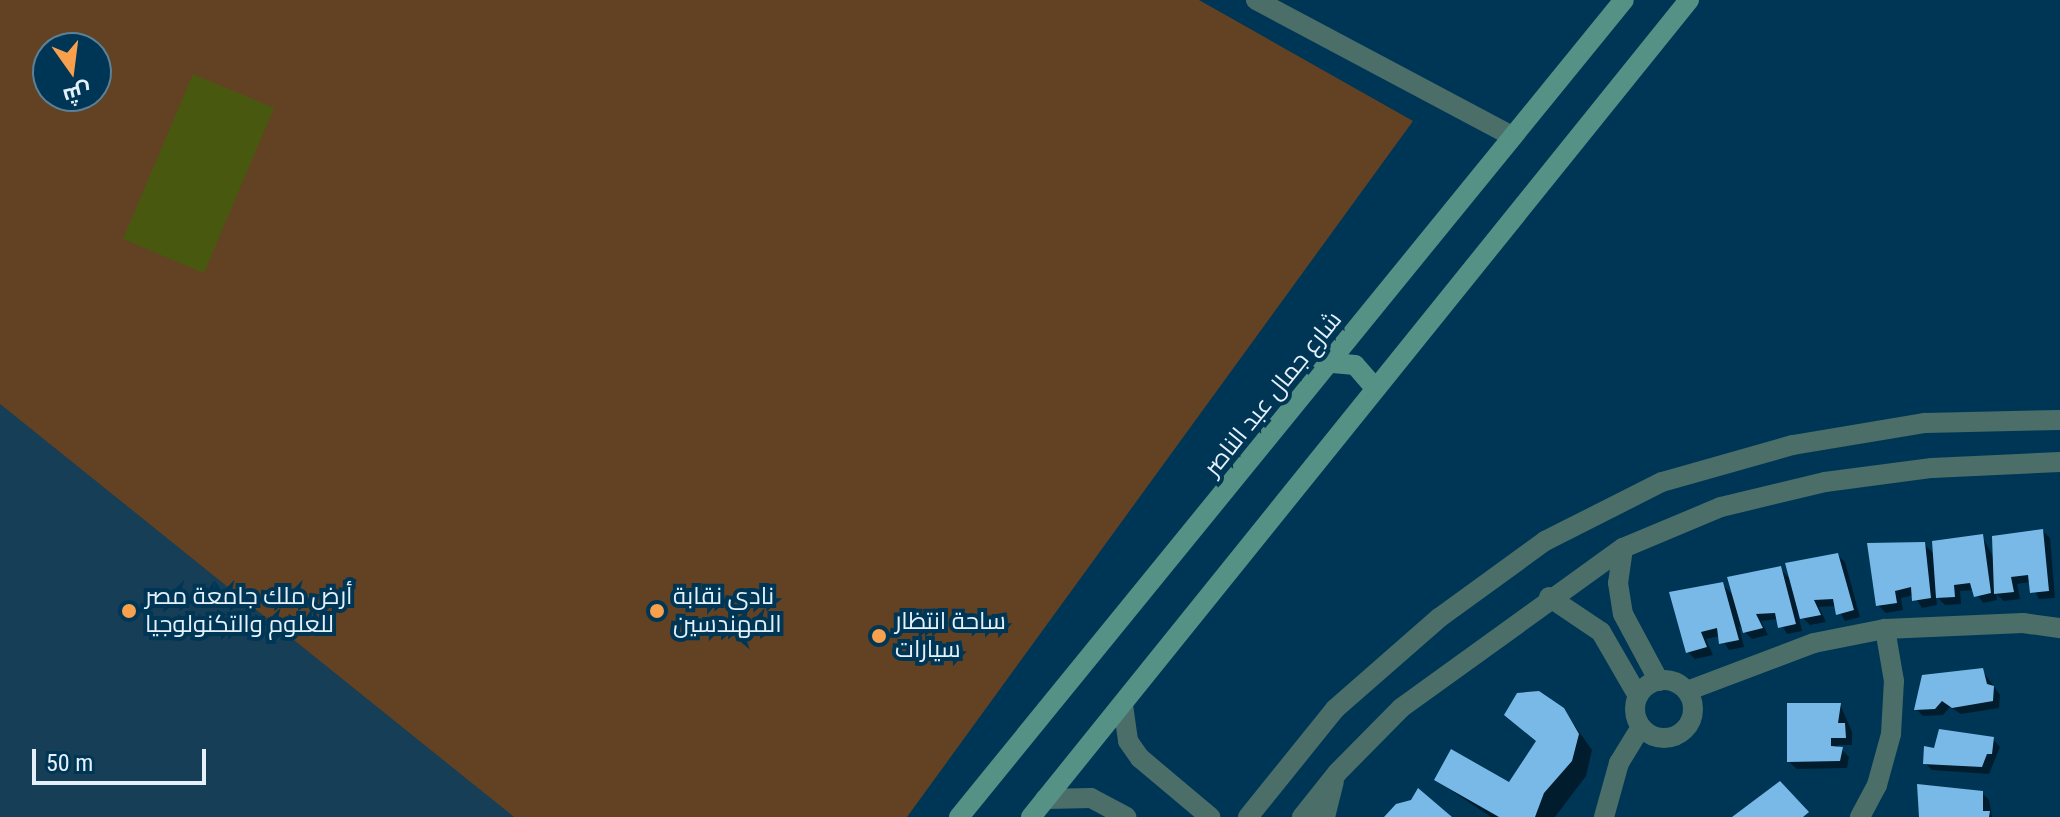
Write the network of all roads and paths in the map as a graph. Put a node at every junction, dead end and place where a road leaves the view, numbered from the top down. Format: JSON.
{"nodes":[{"id":1,"x":1256,"y":0,"type":"edge"},
{"id":2,"x":1624,"y":0,"type":"edge"},
{"id":3,"x":1689,"y":0,"type":"edge"},
{"id":4,"x":1512,"y":136,"type":"junction"},
{"id":5,"x":1333,"y":363,"type":"junction"},
{"id":6,"x":1374,"y":387,"type":"junction"},
{"id":7,"x":2060,"y":420,"type":"edge"},
{"id":8,"x":2060,"y":462,"type":"edge"},
{"id":9,"x":1623,"y":548,"type":"junction"},
{"id":10,"x":1549,"y":597,"type":"junction"},
{"id":11,"x":2060,"y":628,"type":"edge"},
{"id":12,"x":1885,"y":629,"type":"junction"},
{"id":13,"x":1659,"y":681,"type":"junction"},
{"id":14,"x":1687,"y":691,"type":"junction"},
{"id":15,"x":1638,"y":696,"type":"junction"},
{"id":16,"x":1123,"y":705,"type":"junction"},
{"id":17,"x":1641,"y":727,"type":"junction"},
{"id":18,"x":1337,"y":773,"type":"junction"},
{"id":19,"x":1045,"y":799,"type":"junction"},
{"id":20,"x":959,"y":817,"type":"edge"},
{"id":21,"x":1031,"y":817,"type":"edge"},
{"id":22,"x":1126,"y":817,"type":"edge"},
{"id":23,"x":1210,"y":817,"type":"edge"},
{"id":24,"x":1248,"y":817,"type":"edge"},
{"id":25,"x":1302,"y":817,"type":"edge"},
{"id":26,"x":1325,"y":817,"type":"edge"},
{"id":27,"x":1604,"y":817,"type":"edge"},
{"id":28,"x":1860,"y":817,"type":"edge"}],
"edges":[{"from":1,"to":4,"type":"street"},
{"from":2,"to":4,"type":"main road","name":"شارع جمال عبد الناصر"},
{"from":3,"to":6,"type":"main road"},
{"from":4,"to":5,"type":"main road","name":"شارع جمال عبد الناصر"},
{"from":5,"to":6,"type":"main road"},
{"from":5,"to":20,"type":"main road","name":"شارع جمال عبد الناصر"},
{"from":6,"to":16,"type":"main road"},
{"from":7,"to":24,"type":"street"},
{"from":8,"to":9,"type":"street"},
{"from":9,"to":10,"type":"street"},
{"from":9,"to":13,"type":"street"},
{"from":10,"to":15,"type":"street"},
{"from":10,"to":18,"type":"street"},
{"from":11,"to":12,"type":"street"},
{"from":12,"to":14,"type":"street"},
{"from":12,"to":28,"type":"street"},
{"from":13,"to":14,"type":"street"},
{"from":13,"to":15,"type":"street"},
{"from":14,"to":17,"type":"street"},
{"from":15,"to":17,"type":"street"},
{"from":16,"to":19,"type":"main road"},
{"from":16,"to":23,"type":"street"},
{"from":17,"to":27,"type":"street"},
{"from":18,"to":25,"type":"street"},
{"from":18,"to":26,"type":"street"},
{"from":19,"to":21,"type":"main road"},
{"from":19,"to":22,"type":"street"}]}
